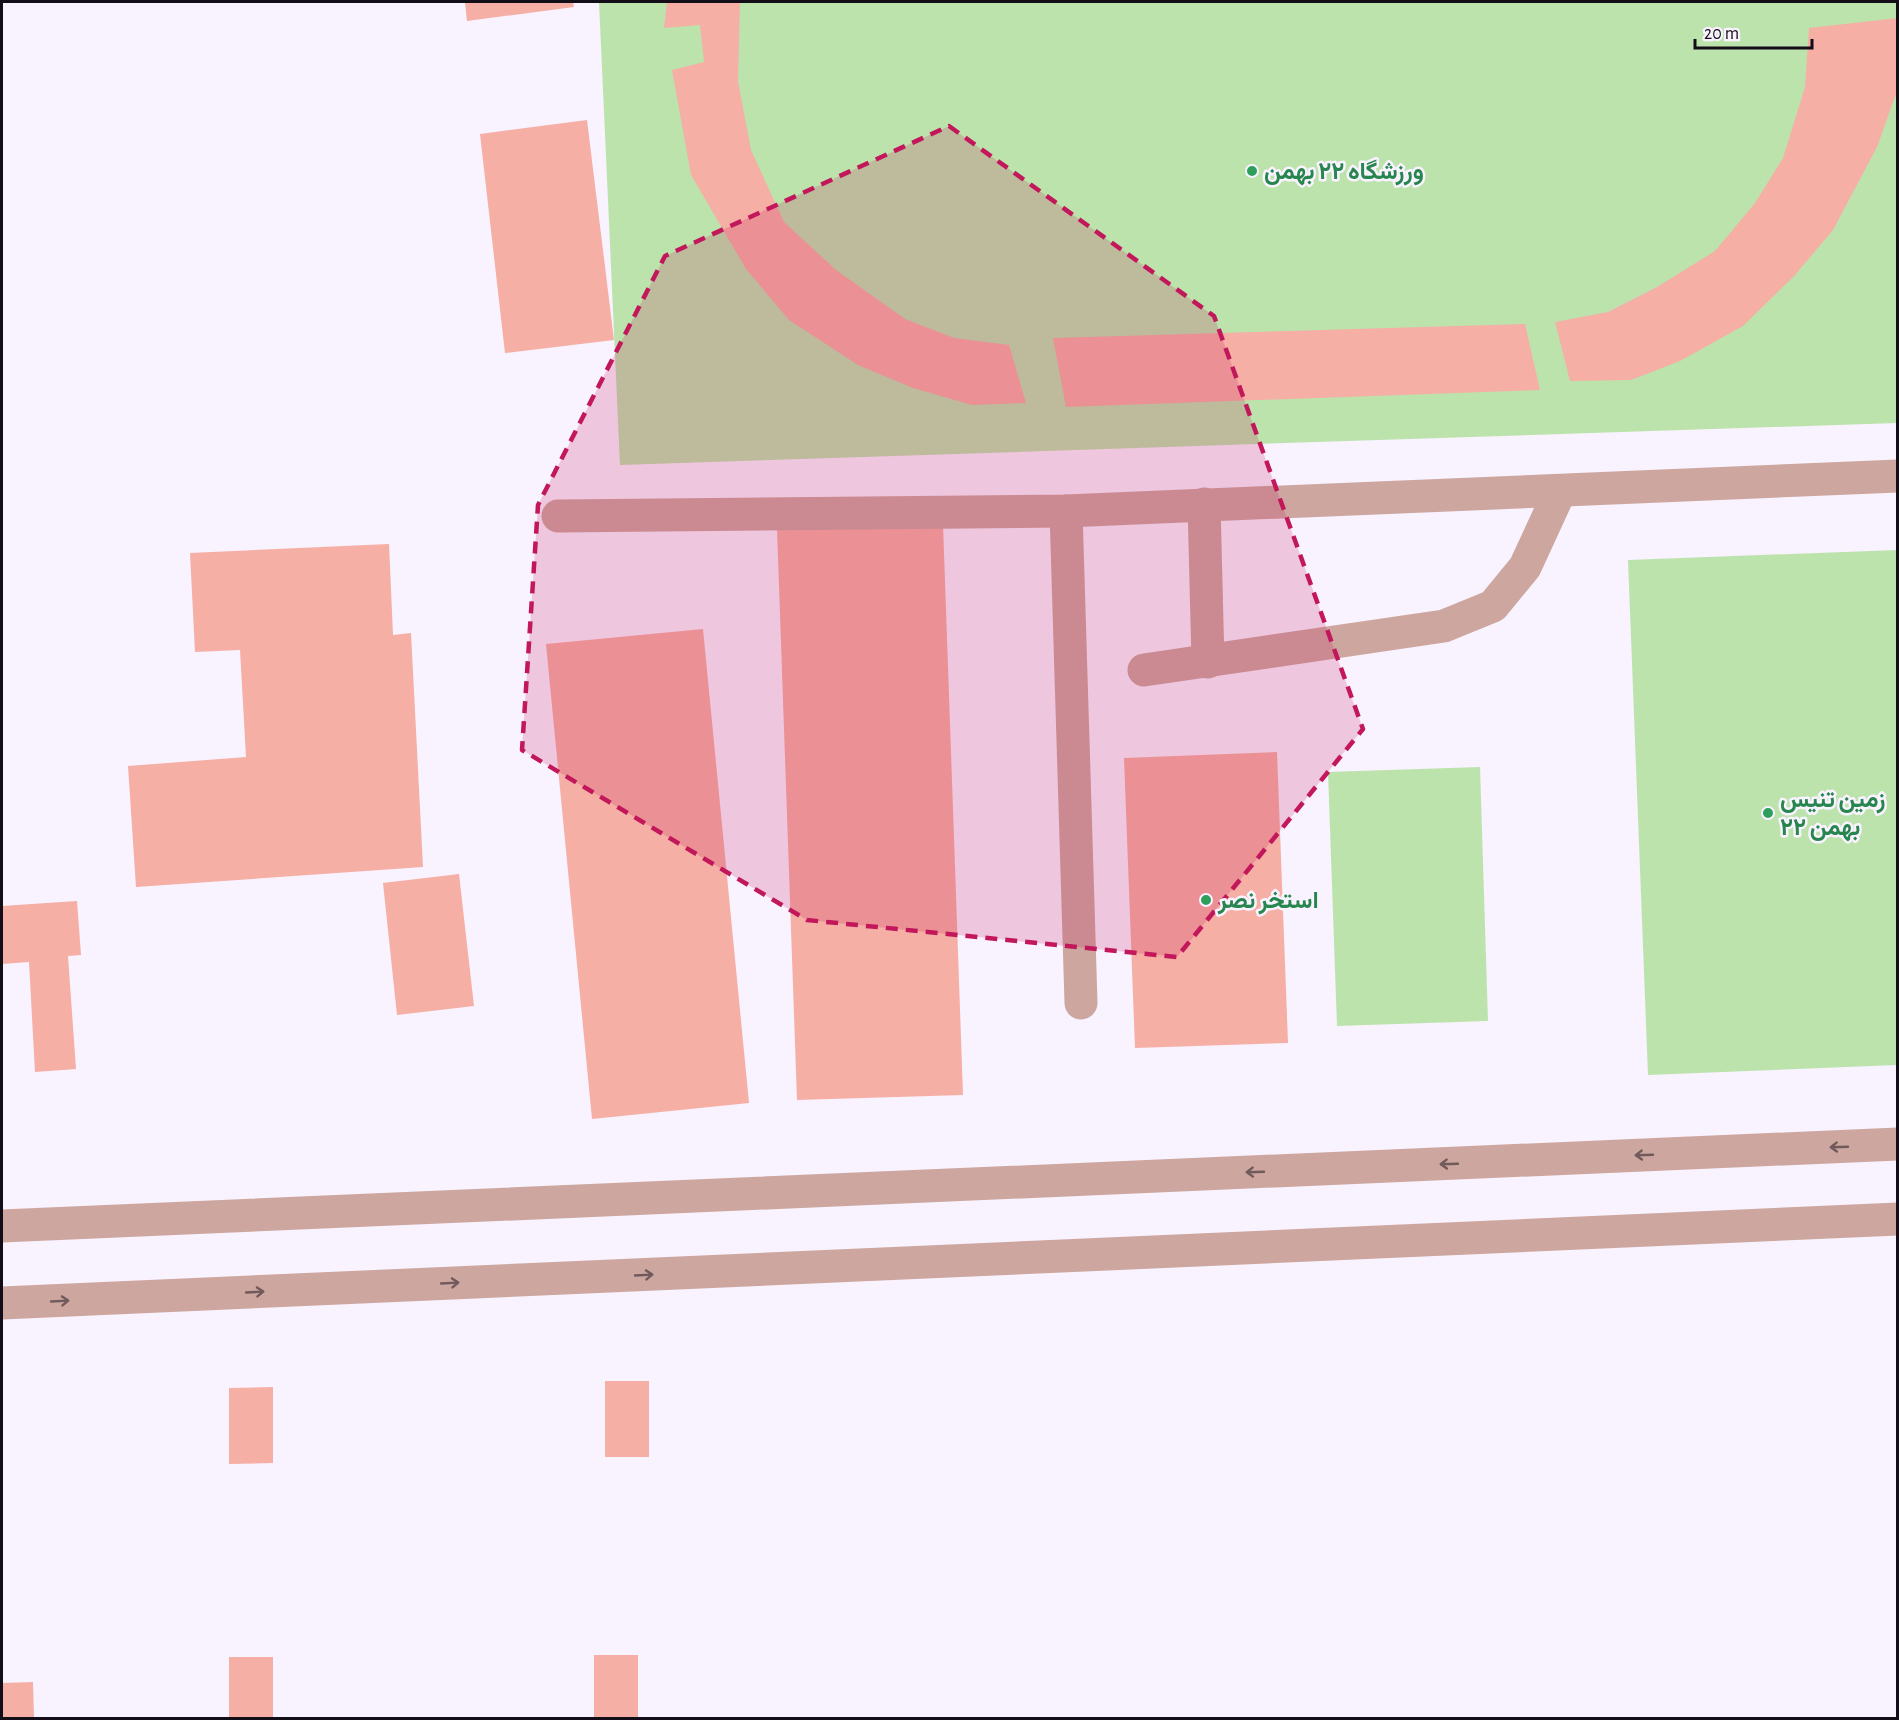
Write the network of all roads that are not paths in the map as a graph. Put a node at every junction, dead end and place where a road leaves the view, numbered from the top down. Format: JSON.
{"nodes":[{"id":1,"x":1898,"y":476,"type":"edge"},
{"id":2,"x":1560,"y":491,"type":"junction"},
{"id":3,"x":1204,"y":504,"type":"junction"},
{"id":4,"x":1066,"y":511,"type":"junction"},
{"id":5,"x":558,"y":516,"type":"dead end"},
{"id":6,"x":1208,"y":662,"type":"junction"},
{"id":7,"x":1144,"y":670,"type":"dead end"},
{"id":8,"x":1081,"y":1003,"type":"dead end"},
{"id":9,"x":1898,"y":1144,"type":"edge"},
{"id":10,"x":1898,"y":1219,"type":"edge"},
{"id":11,"x":2,"y":1226,"type":"edge"},
{"id":12,"x":2,"y":1303,"type":"edge"}],
"edges":[{"from":1,"to":2,"type":"lane"},
{"from":2,"to":3,"type":"lane"},
{"from":2,"to":6,"type":"lane"},
{"from":3,"to":4,"type":"lane"},
{"from":3,"to":6,"type":"lane"},
{"from":4,"to":5,"type":"lane"},
{"from":4,"to":8,"type":"lane"},
{"from":6,"to":7,"type":"lane"},
{"from":9,"to":11,"type":"lane","one_way":true},
{"from":12,"to":10,"type":"lane","one_way":true}]}
